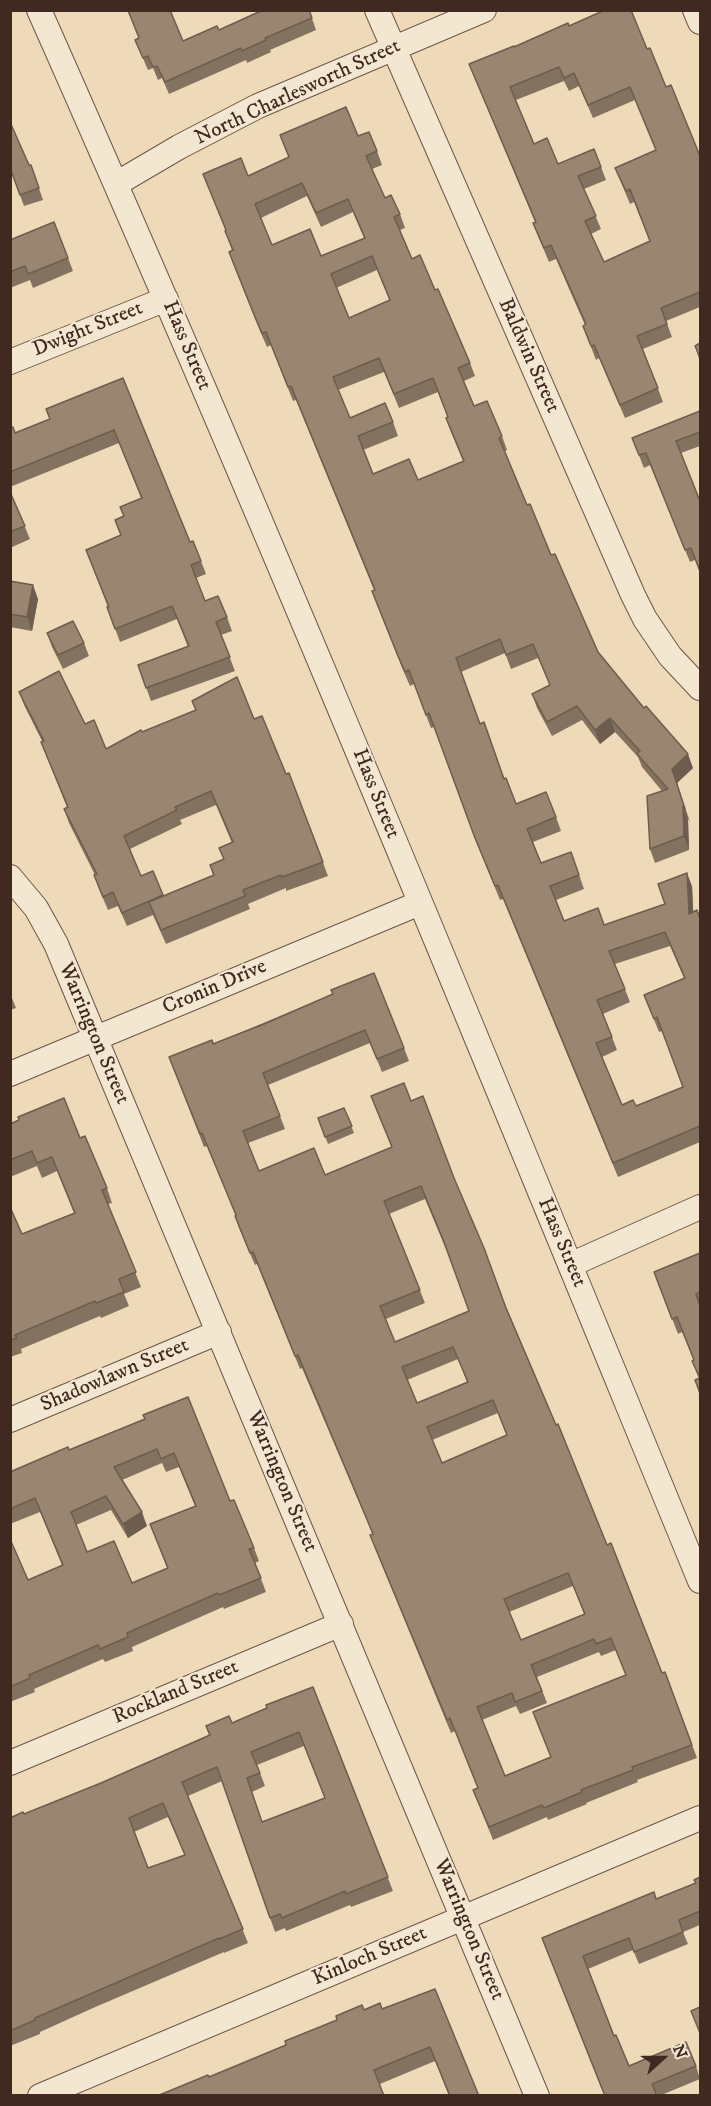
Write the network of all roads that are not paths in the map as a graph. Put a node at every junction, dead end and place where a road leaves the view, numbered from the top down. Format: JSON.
{"nodes":[{"id":1,"x":39,"y":10,"type":"edge"},
{"id":2,"x":377,"y":10,"type":"edge"},
{"id":3,"x":484,"y":10,"type":"edge"},
{"id":4,"x":695,"y":10,"type":"edge"},
{"id":5,"x":700,"y":22,"type":"edge"},
{"id":6,"x":394,"y":48,"type":"junction"},
{"id":7,"x":116,"y":184,"type":"junction"},
{"id":8,"x":166,"y":299,"type":"junction"},
{"id":9,"x":10,"y":362,"type":"edge"},
{"id":10,"x":700,"y":688,"type":"edge"},
{"id":11,"x":10,"y":877,"type":"edge"},
{"id":12,"x":420,"y":903,"type":"junction"},
{"id":13,"x":95,"y":1039,"type":"junction"},
{"id":14,"x":10,"y":1074,"type":"edge"},
{"id":15,"x":700,"y":1207,"type":"edge"},
{"id":16,"x":570,"y":1265,"type":"junction"},
{"id":17,"x":219,"y":1332,"type":"junction"},
{"id":18,"x":10,"y":1420,"type":"edge"},
{"id":19,"x":700,"y":1581,"type":"edge"},
{"id":20,"x":341,"y":1624,"type":"junction"},
{"id":21,"x":10,"y":1763,"type":"edge"},
{"id":22,"x":700,"y":1818,"type":"edge"},
{"id":23,"x":463,"y":1917,"type":"junction"},
{"id":24,"x":40,"y":2096,"type":"edge"},
{"id":25,"x":537,"y":2096,"type":"edge"}],
"edges":[{"from":1,"to":7,"type":"street","name":"Hass Street"},
{"from":2,"to":6,"type":"street","name":"Baldwin Street"},
{"from":3,"to":6,"type":"street","name":"North Charlesworth Street"},
{"from":4,"to":5,"type":"street"},
{"from":6,"to":7,"type":"street","name":"North Charlesworth Street"},
{"from":6,"to":10,"type":"street","name":"Baldwin Street"},
{"from":7,"to":8,"type":"street","name":"Hass Street"},
{"from":8,"to":9,"type":"street","name":"Dwight Street"},
{"from":8,"to":12,"type":"street","name":"Hass Street"},
{"from":11,"to":13,"type":"street","name":"Warrington Street"},
{"from":12,"to":13,"type":"street","name":"Cronin Drive"},
{"from":12,"to":16,"type":"street","name":"Hass Street"},
{"from":13,"to":14,"type":"street","name":"Cronin Drive"},
{"from":13,"to":17,"type":"street","name":"Warrington Street"},
{"from":15,"to":16,"type":"street"},
{"from":16,"to":19,"type":"street","name":"Hass Street"},
{"from":17,"to":18,"type":"street","name":"Shadowlawn Street"},
{"from":17,"to":20,"type":"street","name":"Warrington Street"},
{"from":20,"to":21,"type":"street","name":"Rockland Street"},
{"from":20,"to":23,"type":"street","name":"Warrington Street"},
{"from":22,"to":23,"type":"street","name":"Kinloch Street"},
{"from":23,"to":24,"type":"street","name":"Kinloch Street"},
{"from":23,"to":25,"type":"street","name":"Warrington Street"}]}
